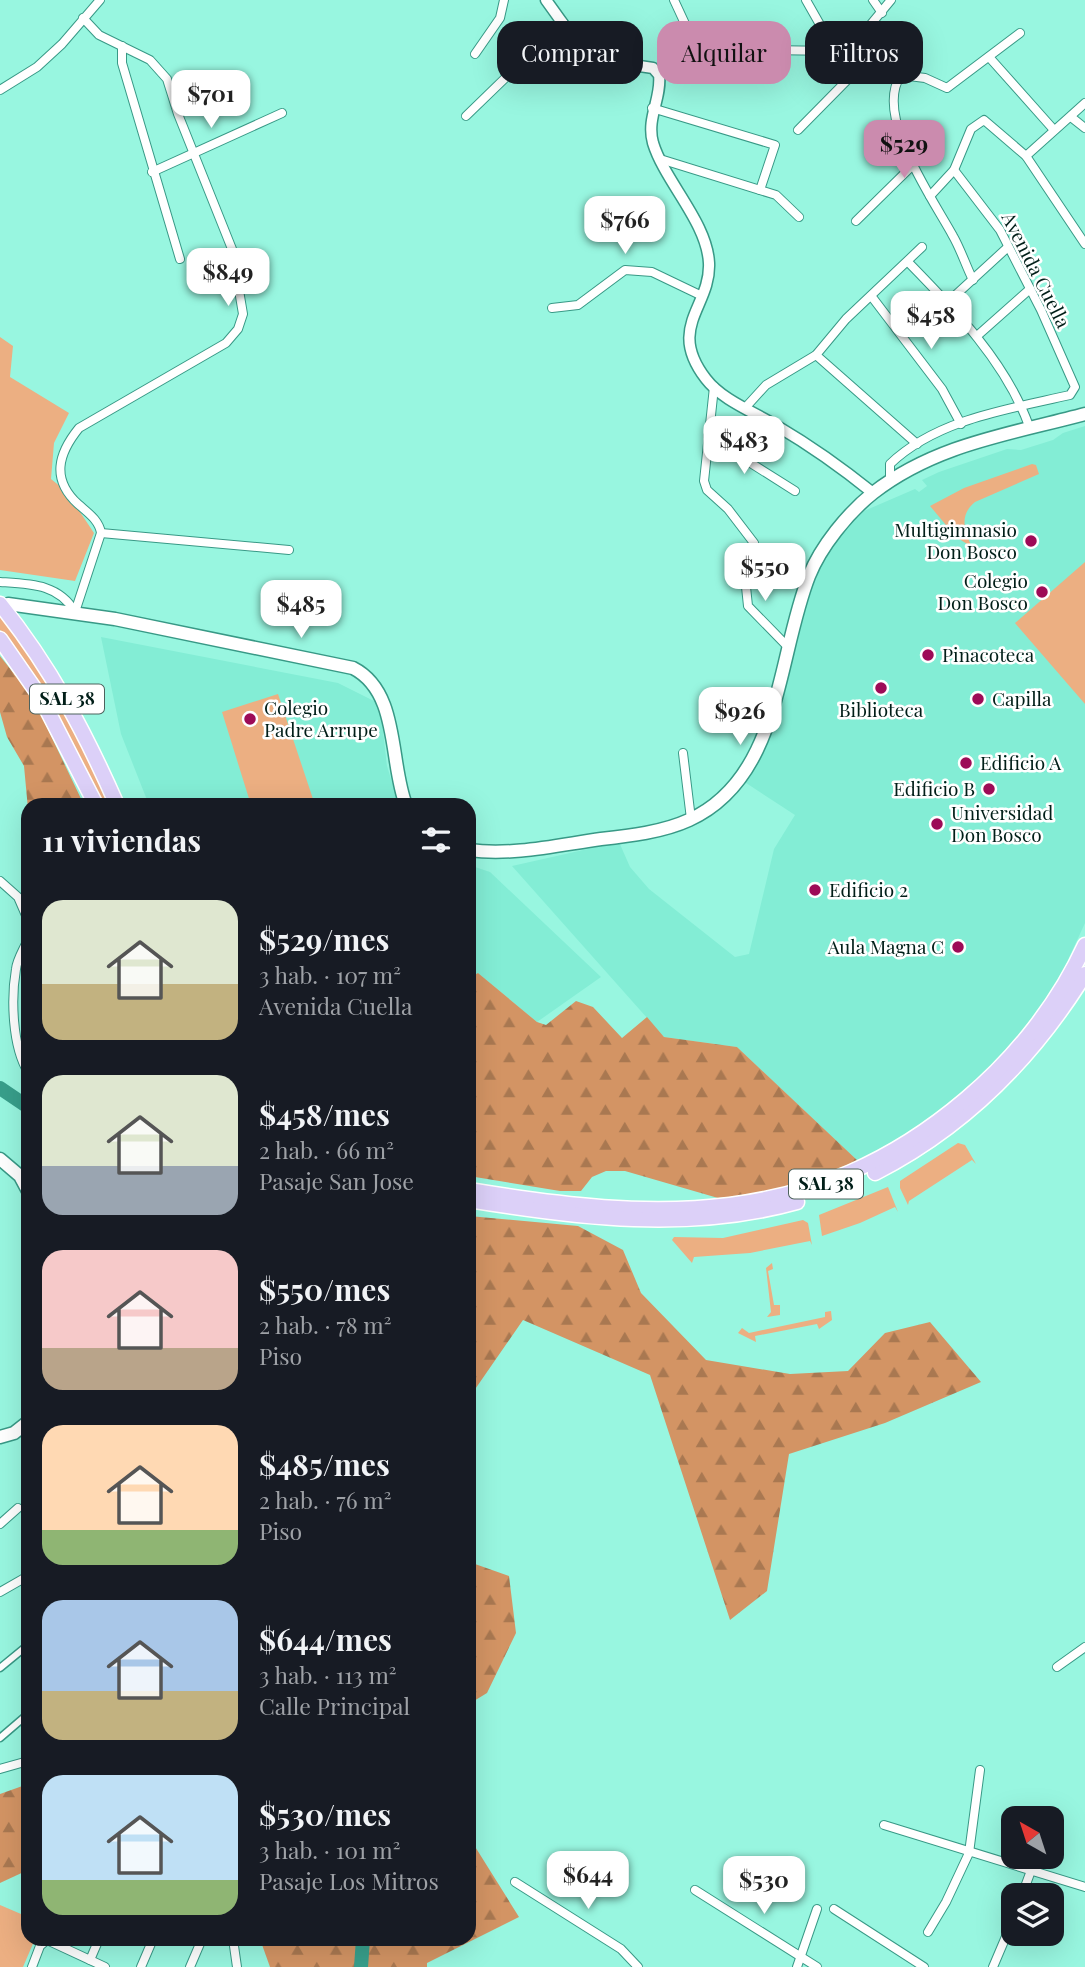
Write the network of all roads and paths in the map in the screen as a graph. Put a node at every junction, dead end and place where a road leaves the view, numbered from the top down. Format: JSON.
{"nodes":[{"id":1,"x":504,"y":0,"type":"edge"},
{"id":2,"x":546,"y":0,"type":"edge"},
{"id":3,"x":674,"y":0,"type":"edge"},
{"id":4,"x":806,"y":0,"type":"edge"},
{"id":5,"x":873,"y":0,"type":"edge"},
{"id":6,"x":891,"y":0,"type":"edge"},
{"id":7,"x":97,"y":1,"type":"edge"},
{"id":8,"x":882,"y":13,"type":"junction"},
{"id":9,"x":83,"y":18,"type":"junction"},
{"id":10,"x":561,"y":21,"type":"edge"},
{"id":11,"x":684,"y":21,"type":"edge"},
{"id":12,"x":818,"y":21,"type":"edge"},
{"id":13,"x":875,"y":21,"type":"edge"},
{"id":14,"x":1020,"y":33,"type":"dead end"},
{"id":15,"x":122,"y":46,"type":"junction"},
{"id":16,"x":475,"y":54,"type":"dead end"},
{"id":17,"x":989,"y":57,"type":"junction"},
{"id":18,"x":923,"y":79,"type":"edge"},
{"id":19,"x":499,"y":84,"type":"edge"},
{"id":20,"x":657,"y":84,"type":"edge"},
{"id":21,"x":844,"y":84,"type":"edge"},
{"id":22,"x":894,"y":84,"type":"edge"},
{"id":23,"x":0,"y":90,"type":"edge"},
{"id":24,"x":1085,"y":103,"type":"edge"},
{"id":25,"x":652,"y":108,"type":"junction"},
{"id":26,"x":282,"y":113,"type":"dead end"},
{"id":27,"x":466,"y":116,"type":"dead end"},
{"id":28,"x":1070,"y":117,"type":"junction"},
{"id":29,"x":1085,"y":128,"type":"edge"},
{"id":30,"x":1054,"y":130,"type":"junction"},
{"id":31,"x":798,"y":131,"type":"dead end"},
{"id":32,"x":195,"y":153,"type":"junction"},
{"id":33,"x":1026,"y":156,"type":"junction"},
{"id":34,"x":660,"y":159,"type":"junction"},
{"id":35,"x":912,"y":166,"type":"junction"},
{"id":36,"x":954,"y":170,"type":"junction"},
{"id":37,"x":152,"y":172,"type":"junction"},
{"id":38,"x":760,"y":190,"type":"junction"},
{"id":39,"x":930,"y":196,"type":"junction"},
{"id":40,"x":799,"y":217,"type":"dead end"},
{"id":41,"x":856,"y":221,"type":"dead end"},
{"id":42,"x":1085,"y":244,"type":"edge"},
{"id":43,"x":922,"y":247,"type":"dead end"},
{"id":44,"x":1008,"y":247,"type":"junction"},
{"id":45,"x":180,"y":259,"type":"dead end"},
{"id":46,"x":908,"y":262,"type":"junction"},
{"id":47,"x":972,"y":280,"type":"junction"},
{"id":48,"x":1030,"y":289,"type":"junction"},
{"id":49,"x":700,"y":295,"type":"junction"},
{"id":50,"x":872,"y":297,"type":"junction"},
{"id":51,"x":948,"y":302,"type":"junction"},
{"id":52,"x":552,"y":308,"type":"dead end"},
{"id":53,"x":977,"y":336,"type":"junction"},
{"id":54,"x":816,"y":355,"type":"junction"},
{"id":55,"x":714,"y":387,"type":"junction"},
{"id":56,"x":1022,"y":406,"type":"junction"},
{"id":57,"x":745,"y":408,"type":"junction"},
{"id":58,"x":1085,"y":414,"type":"edge"},
{"id":59,"x":961,"y":424,"type":"junction"},
{"id":60,"x":1029,"y":426,"type":"junction"},
{"id":61,"x":708,"y":436,"type":"junction"},
{"id":62,"x":917,"y":444,"type":"junction"},
{"id":63,"x":890,"y":482,"type":"junction"},
{"id":64,"x":795,"y":491,"type":"dead end"},
{"id":65,"x":873,"y":493,"type":"junction"},
{"id":66,"x":101,"y":534,"type":"junction"},
{"id":67,"x":754,"y":543,"type":"dead end"},
{"id":68,"x":289,"y":550,"type":"dead end"},
{"id":69,"x":743,"y":558,"type":"dead end"},
{"id":70,"x":0,"y":582,"type":"edge"},
{"id":71,"x":4,"y":604,"type":"edge"},
{"id":72,"x":75,"y":612,"type":"junction"},
{"id":73,"x":0,"y":639,"type":"edge"},
{"id":74,"x":788,"y":647,"type":"junction"},
{"id":75,"x":683,"y":752,"type":"dead end"},
{"id":76,"x":92,"y":798,"type":"edge"},
{"id":77,"x":114,"y":798,"type":"edge"},
{"id":78,"x":404,"y":798,"type":"edge"},
{"id":79,"x":691,"y":819,"type":"junction"},
{"id":80,"x":476,"y":850,"type":"edge"},
{"id":81,"x":0,"y":881,"type":"edge"},
{"id":82,"x":21,"y":904,"type":"edge"},
{"id":83,"x":1085,"y":945,"type":"edge"},
{"id":84,"x":21,"y":955,"type":"edge"},
{"id":85,"x":1085,"y":975,"type":"edge"},
{"id":86,"x":21,"y":1047,"type":"edge"},
{"id":87,"x":0,"y":1159,"type":"edge"},
{"id":88,"x":21,"y":1178,"type":"edge"},
{"id":89,"x":476,"y":1191,"type":"edge"},
{"id":90,"x":476,"y":1201,"type":"edge"},
{"id":91,"x":21,"y":1428,"type":"edge"},
{"id":92,"x":0,"y":1437,"type":"edge"},
{"id":93,"x":18,"y":1508,"type":"dead end"},
{"id":94,"x":0,"y":1524,"type":"edge"},
{"id":95,"x":21,"y":1580,"type":"edge"},
{"id":96,"x":0,"y":1592,"type":"edge"},
{"id":97,"x":1085,"y":1647,"type":"edge"},
{"id":98,"x":21,"y":1651,"type":"edge"},
{"id":99,"x":1057,"y":1667,"type":"dead end"},
{"id":100,"x":0,"y":1668,"type":"edge"},
{"id":101,"x":21,"y":1720,"type":"edge"},
{"id":102,"x":0,"y":1738,"type":"edge"},
{"id":103,"x":21,"y":1763,"type":"edge"},
{"id":104,"x":0,"y":1769,"type":"edge"},
{"id":105,"x":980,"y":1770,"type":"dead end"},
{"id":106,"x":884,"y":1825,"type":"dead end"},
{"id":107,"x":969,"y":1853,"type":"junction"},
{"id":108,"x":1032,"y":1870,"type":"junction"},
{"id":109,"x":515,"y":1882,"type":"dead end"},
{"id":110,"x":1027,"y":1883,"type":"edge"},
{"id":111,"x":1085,"y":1887,"type":"edge"},
{"id":112,"x":695,"y":1890,"type":"dead end"},
{"id":113,"x":817,"y":1909,"type":"dead end"},
{"id":114,"x":834,"y":1909,"type":"dead end"},
{"id":115,"x":928,"y":1932,"type":"dead end"},
{"id":116,"x":40,"y":1946,"type":"edge"},
{"id":117,"x":60,"y":1946,"type":"edge"},
{"id":118,"x":96,"y":1946,"type":"edge"},
{"id":119,"x":150,"y":1946,"type":"edge"},
{"id":120,"x":199,"y":1946,"type":"edge"},
{"id":121,"x":234,"y":1946,"type":"edge"},
{"id":122,"x":1002,"y":1946,"type":"edge"},
{"id":123,"x":800,"y":1957,"type":"junction"},
{"id":124,"x":90,"y":1960,"type":"junction"},
{"id":125,"x":32,"y":1967,"type":"edge"},
{"id":126,"x":105,"y":1967,"type":"edge"},
{"id":127,"x":141,"y":1967,"type":"edge"},
{"id":128,"x":190,"y":1967,"type":"edge"},
{"id":129,"x":237,"y":1967,"type":"edge"},
{"id":130,"x":638,"y":1967,"type":"edge"},
{"id":131,"x":797,"y":1967,"type":"edge"},
{"id":132,"x":817,"y":1967,"type":"edge"},
{"id":133,"x":924,"y":1967,"type":"edge"},
{"id":134,"x":993,"y":1967,"type":"edge"}],
"edges":[{"from":1,"to":16,"type":"street"},
{"from":2,"to":10,"type":"street"},
{"from":3,"to":11,"type":"street"},
{"from":4,"to":12,"type":"street"},
{"from":5,"to":8,"type":"street"},
{"from":6,"to":8,"type":"street"},
{"from":7,"to":9,"type":"street"},
{"from":8,"to":13,"type":"street"},
{"from":9,"to":15,"type":"street"},
{"from":9,"to":23,"type":"street"},
{"from":14,"to":17,"type":"street"},
{"from":15,"to":32,"type":"street"},
{"from":15,"to":37,"type":"street"},
{"from":17,"to":18,"type":"street"},
{"from":17,"to":30,"type":"street"},
{"from":19,"to":27,"type":"street"},
{"from":20,"to":25,"type":"street"},
{"from":21,"to":31,"type":"street"},
{"from":22,"to":35,"type":"street"},
{"from":24,"to":28,"type":"street"},
{"from":25,"to":34,"type":"street"},
{"from":25,"to":38,"type":"street"},
{"from":26,"to":32,"type":"street"},
{"from":28,"to":29,"type":"street"},
{"from":28,"to":30,"type":"street"},
{"from":30,"to":33,"type":"street"},
{"from":32,"to":37,"type":"street"},
{"from":32,"to":66,"type":"street"},
{"from":33,"to":36,"type":"street"},
{"from":33,"to":42,"type":"street"},
{"from":34,"to":38,"type":"street"},
{"from":34,"to":49,"type":"street"},
{"from":35,"to":39,"type":"street"},
{"from":35,"to":41,"type":"street"},
{"from":36,"to":39,"type":"street"},
{"from":36,"to":44,"type":"street","name":"Avenida Cuella"},
{"from":37,"to":45,"type":"street"},
{"from":38,"to":40,"type":"street"},
{"from":39,"to":47,"type":"street"},
{"from":43,"to":46,"type":"street"},
{"from":44,"to":47,"type":"street"},
{"from":44,"to":48,"type":"street","name":"Avenida Cuella"},
{"from":46,"to":50,"type":"street"},
{"from":46,"to":51,"type":"street"},
{"from":47,"to":51,"type":"street"},
{"from":48,"to":53,"type":"street"},
{"from":48,"to":56,"type":"street","name":"Avenida Cuella"},
{"from":49,"to":52,"type":"street"},
{"from":49,"to":55,"type":"street"},
{"from":50,"to":54,"type":"street"},
{"from":50,"to":59,"type":"street"},
{"from":51,"to":53,"type":"street"},
{"from":53,"to":56,"type":"street"},
{"from":54,"to":57,"type":"street"},
{"from":54,"to":62,"type":"street"},
{"from":55,"to":57,"type":"street"},
{"from":55,"to":61,"type":"street"},
{"from":56,"to":59,"type":"street"},
{"from":56,"to":60,"type":"street"},
{"from":57,"to":65,"type":"street"},
{"from":58,"to":60,"type":"main road"},
{"from":59,"to":62,"type":"street"},
{"from":60,"to":63,"type":"main road"},
{"from":61,"to":64,"type":"street"},
{"from":61,"to":67,"type":"street"},
{"from":62,"to":63,"type":"street"},
{"from":63,"to":65,"type":"main road"},
{"from":65,"to":74,"type":"main road"},
{"from":66,"to":68,"type":"street"},
{"from":66,"to":72,"type":"street"},
{"from":69,"to":74,"type":"street"},
{"from":70,"to":72,"type":"street"},
{"from":71,"to":72,"type":"main road"},
{"from":71,"to":77,"type":"highway","number":"SAL 38"},
{"from":72,"to":78,"type":"main road"},
{"from":73,"to":76,"type":"highway","number":"SAL 38"},
{"from":74,"to":79,"type":"main road"},
{"from":75,"to":79,"type":"street"},
{"from":79,"to":80,"type":"main road"},
{"from":81,"to":82,"type":"street"},
{"from":83,"to":89,"type":"highway","number":"SAL 38"},
{"from":84,"to":86,"type":"street"},
{"from":85,"to":90,"type":"highway","number":"SAL 38"},
{"from":87,"to":88,"type":"main road"},
{"from":91,"to":92,"type":"main road"},
{"from":93,"to":94,"type":"street"},
{"from":95,"to":96,"type":"street"},
{"from":97,"to":99,"type":"street"},
{"from":98,"to":100,"type":"street"},
{"from":101,"to":102,"type":"street"},
{"from":103,"to":104,"type":"street"},
{"from":105,"to":107,"type":"street"},
{"from":106,"to":107,"type":"street"},
{"from":107,"to":108,"type":"street"},
{"from":107,"to":115,"type":"street"},
{"from":108,"to":110,"type":"street"},
{"from":108,"to":111,"type":"street"},
{"from":109,"to":130,"type":"street"},
{"from":112,"to":123,"type":"street"},
{"from":113,"to":123,"type":"street"},
{"from":114,"to":133,"type":"street"},
{"from":116,"to":125,"type":"street"},
{"from":117,"to":124,"type":"street"},
{"from":118,"to":124,"type":"street"},
{"from":119,"to":127,"type":"street"},
{"from":120,"to":128,"type":"street"},
{"from":121,"to":129,"type":"street"},
{"from":122,"to":134,"type":"street"},
{"from":123,"to":131,"type":"street"},
{"from":123,"to":132,"type":"street"},
{"from":124,"to":126,"type":"street"}]}
